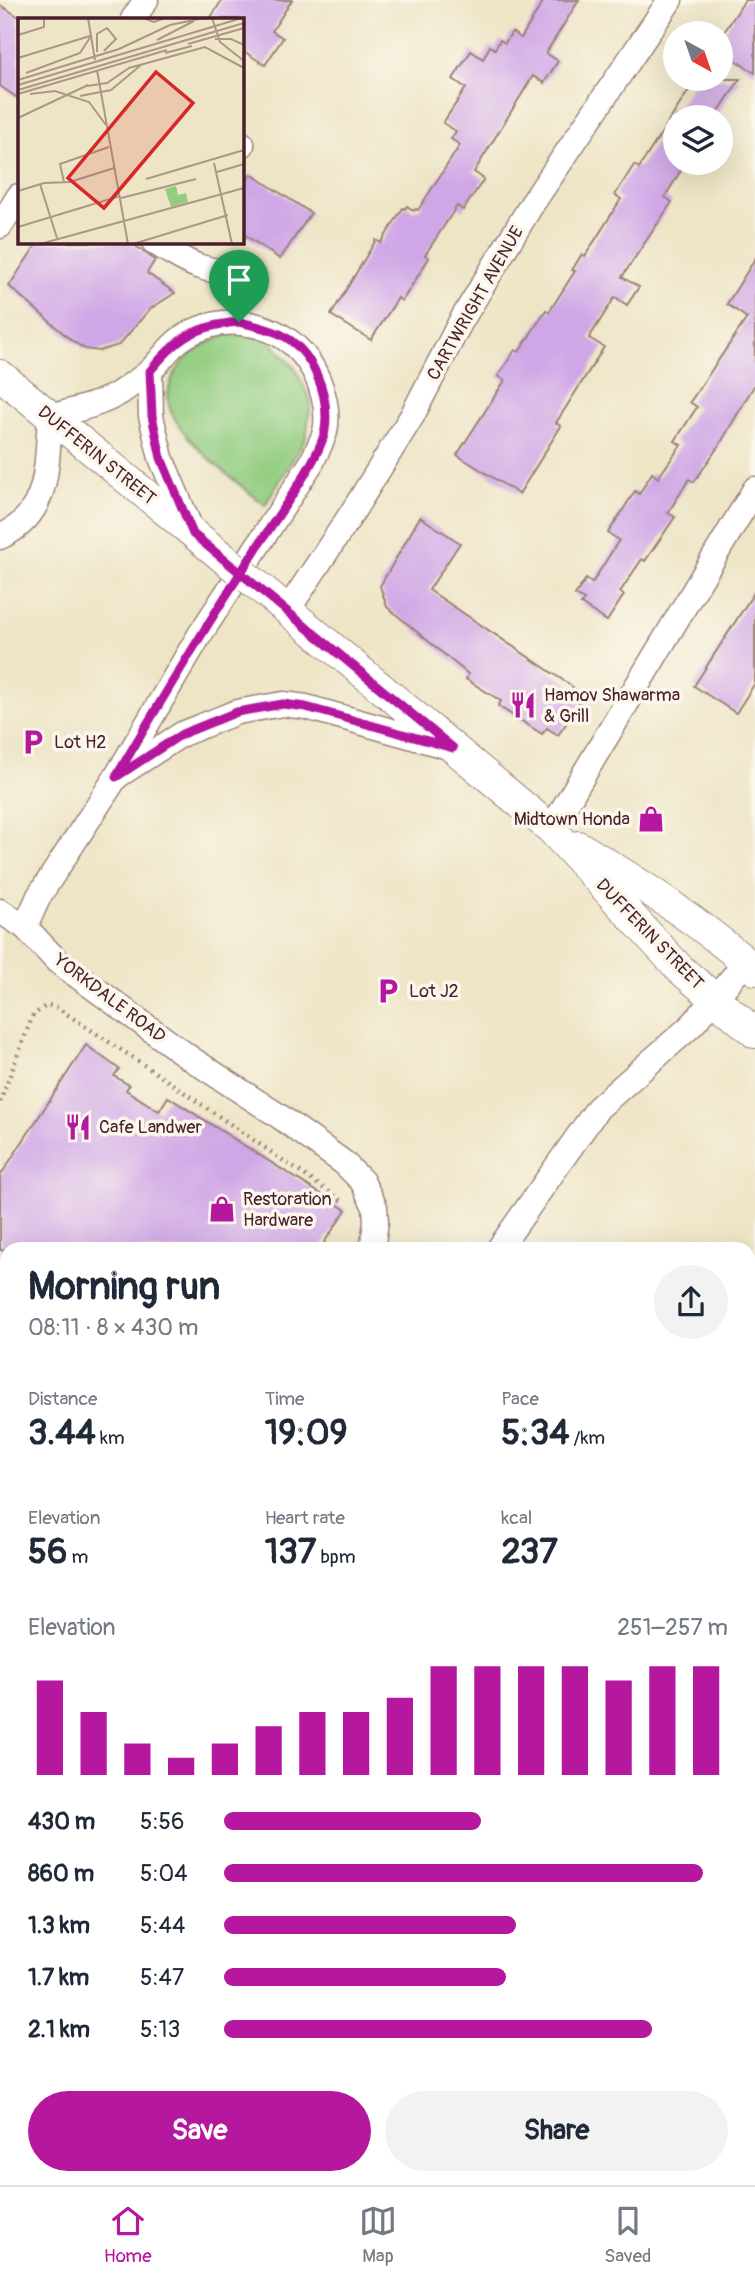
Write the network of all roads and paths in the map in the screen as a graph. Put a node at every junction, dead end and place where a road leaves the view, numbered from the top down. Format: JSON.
{"nodes":[{"id":1,"x":145,"y":0,"type":"edge"},
{"id":2,"x":670,"y":0,"type":"edge"},
{"id":3,"x":134,"y":18,"type":"edge"},
{"id":4,"x":18,"y":198,"type":"edge"},
{"id":5,"x":0,"y":226,"type":"edge"},
{"id":6,"x":156,"y":243,"type":"edge"},
{"id":7,"x":247,"y":273,"type":"dead end"},
{"id":8,"x":150,"y":371,"type":"junction"},
{"id":9,"x":0,"y":375,"type":"edge"},
{"id":10,"x":50,"y":417,"type":"junction"},
{"id":11,"x":755,"y":489,"type":"edge"},
{"id":12,"x":193,"y":534,"type":"junction"},
{"id":13,"x":0,"y":537,"type":"edge"},
{"id":14,"x":287,"y":611,"type":"junction"},
{"id":15,"x":453,"y":748,"type":"junction"},
{"id":16,"x":116,"y":777,"type":"junction"},
{"id":17,"x":551,"y":829,"type":"junction"},
{"id":18,"x":0,"y":911,"type":"edge"},
{"id":19,"x":25,"y":927,"type":"junction"},
{"id":20,"x":750,"y":966,"type":"edge"},
{"id":21,"x":714,"y":998,"type":"junction"},
{"id":22,"x":755,"y":1033,"type":"edge"},
{"id":23,"x":0,"y":1101,"type":"edge"},
{"id":24,"x":349,"y":1208,"type":"dead end"},
{"id":25,"x":373,"y":1242,"type":"edge"},
{"id":26,"x":504,"y":1242,"type":"edge"}],
"edges":[{"from":1,"to":3,"type":"street"},
{"from":2,"to":14,"type":"street","name":"CARTWRIGHT AVENUE"},
{"from":4,"to":5,"type":"street"},
{"from":6,"to":7,"type":"street"},
{"from":8,"to":10,"type":"street"},
{"from":8,"to":12,"type":"street","name":"DUFFERIN STREET"},
{"from":8,"to":16,"type":"street"},
{"from":9,"to":10,"type":"main road","name":"DUFFERIN STREET"},
{"from":10,"to":12,"type":"main road","name":"DUFFERIN STREET"},
{"from":10,"to":13,"type":"street"},
{"from":11,"to":17,"type":"street"},
{"from":12,"to":14,"type":"main road","name":"DUFFERIN STREET","bridge":true},
{"from":14,"to":15,"type":"main road","name":"DUFFERIN STREET"},
{"from":15,"to":16,"type":"street"},
{"from":15,"to":17,"type":"main road","name":"DUFFERIN STREET"},
{"from":16,"to":19,"type":"street"},
{"from":17,"to":20,"type":"main road","name":"DUFFERIN STREET"},
{"from":17,"to":21,"type":"main road","name":"DUFFERIN STREET"},
{"from":18,"to":19,"type":"street","name":"YORKDALE ROAD"},
{"from":19,"to":25,"type":"street","name":"YORKDALE ROAD"},
{"from":20,"to":21,"type":"street"},
{"from":21,"to":22,"type":"main road","name":"DUFFERIN STREET"},
{"from":21,"to":26,"type":"street"},
{"from":23,"to":24,"type":"path"}]}
